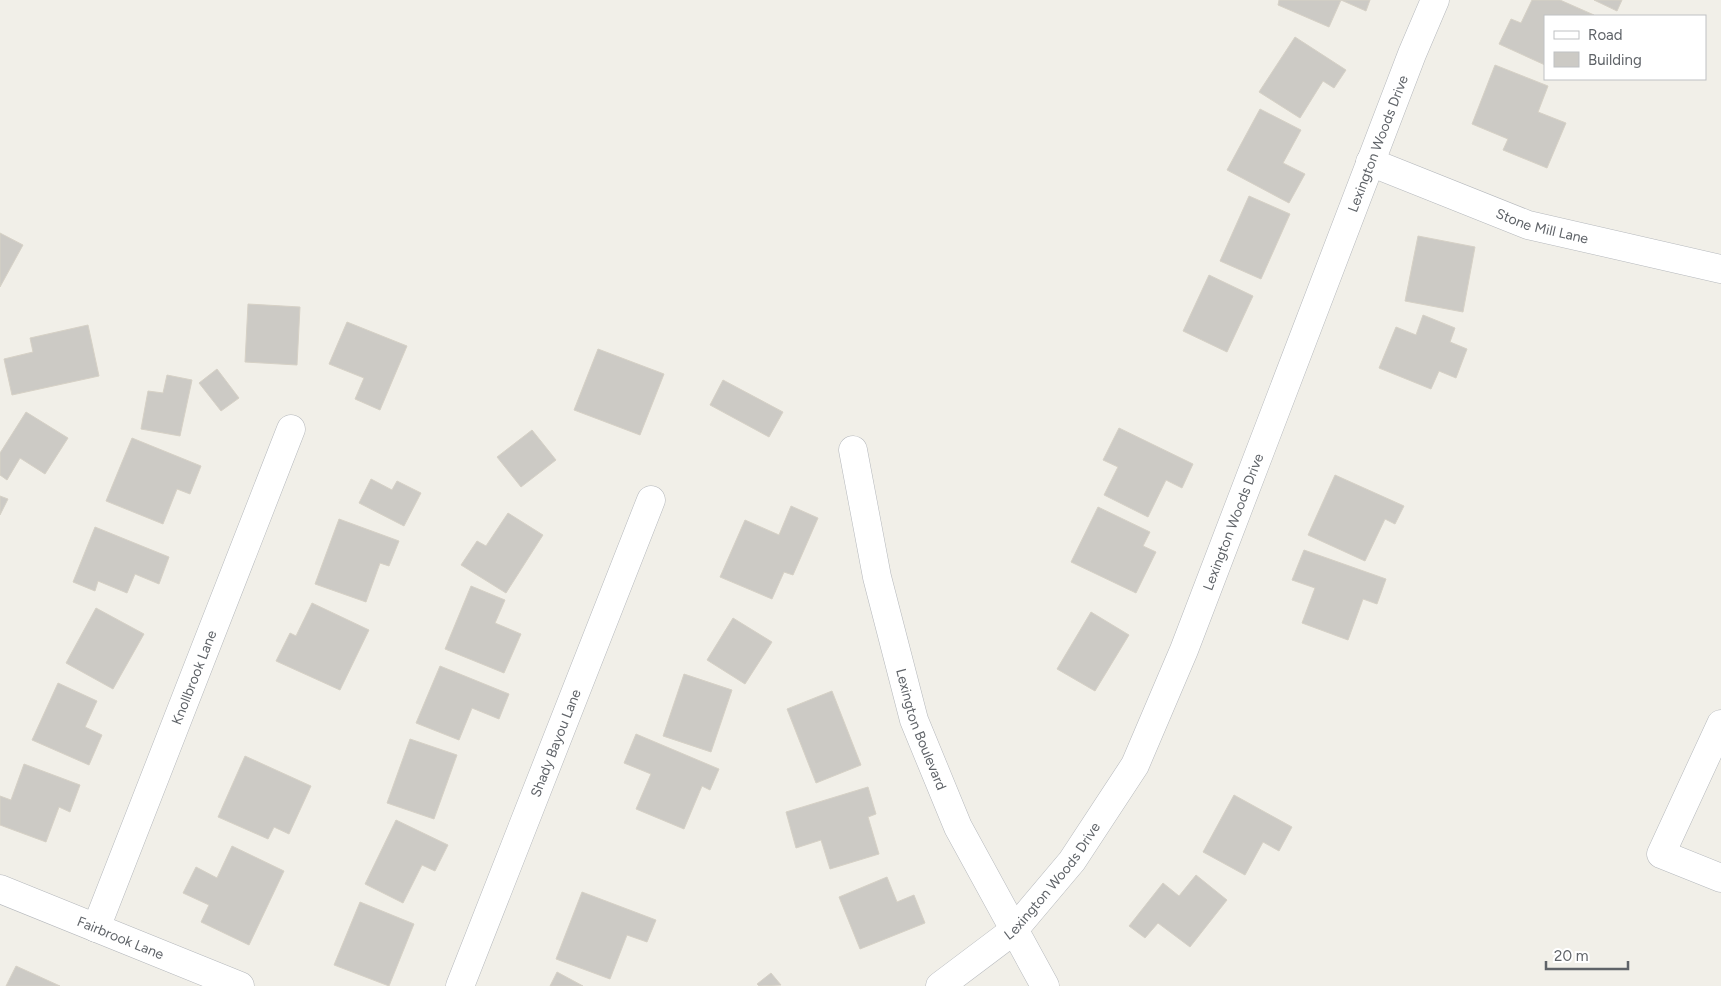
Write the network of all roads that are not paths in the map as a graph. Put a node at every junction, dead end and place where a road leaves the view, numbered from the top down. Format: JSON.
{"nodes":[{"id":1,"x":1435,"y":0,"type":"edge"},
{"id":2,"x":1370,"y":162,"type":"junction"},
{"id":3,"x":1721,"y":269,"type":"edge"},
{"id":4,"x":291,"y":429,"type":"dead end"},
{"id":5,"x":853,"y":450,"type":"dead end"},
{"id":6,"x":651,"y":500,"type":"dead end"},
{"id":7,"x":1721,"y":724,"type":"edge"},
{"id":8,"x":1721,"y":878,"type":"edge"},
{"id":9,"x":0,"y":889,"type":"edge"},
{"id":10,"x":96,"y":928,"type":"junction"},
{"id":11,"x":1013,"y":931,"type":"junction"},
{"id":12,"x":240,"y":986,"type":"edge"},
{"id":13,"x":460,"y":986,"type":"edge"},
{"id":14,"x":940,"y":986,"type":"edge"},
{"id":15,"x":1045,"y":986,"type":"edge"}],
"edges":[{"from":1,"to":2,"type":"street","name":"Lexington Woods Drive"},
{"from":2,"to":3,"type":"street","name":"Stone Mill Lane"},
{"from":2,"to":11,"type":"street","name":"Lexington Woods Drive"},
{"from":4,"to":10,"type":"street","name":"Knollbrook Lane"},
{"from":5,"to":11,"type":"street","name":"Lexington Boulevard"},
{"from":6,"to":13,"type":"street","name":"Shady Bayou Lane"},
{"from":7,"to":8,"type":"street"},
{"from":9,"to":10,"type":"street","name":"Fairbrook Lane"},
{"from":10,"to":12,"type":"street","name":"Fairbrook Lane"},
{"from":11,"to":14,"type":"street","name":"Lexington Woods Drive"},
{"from":11,"to":15,"type":"street","name":"Lexington Boulevard"}]}
